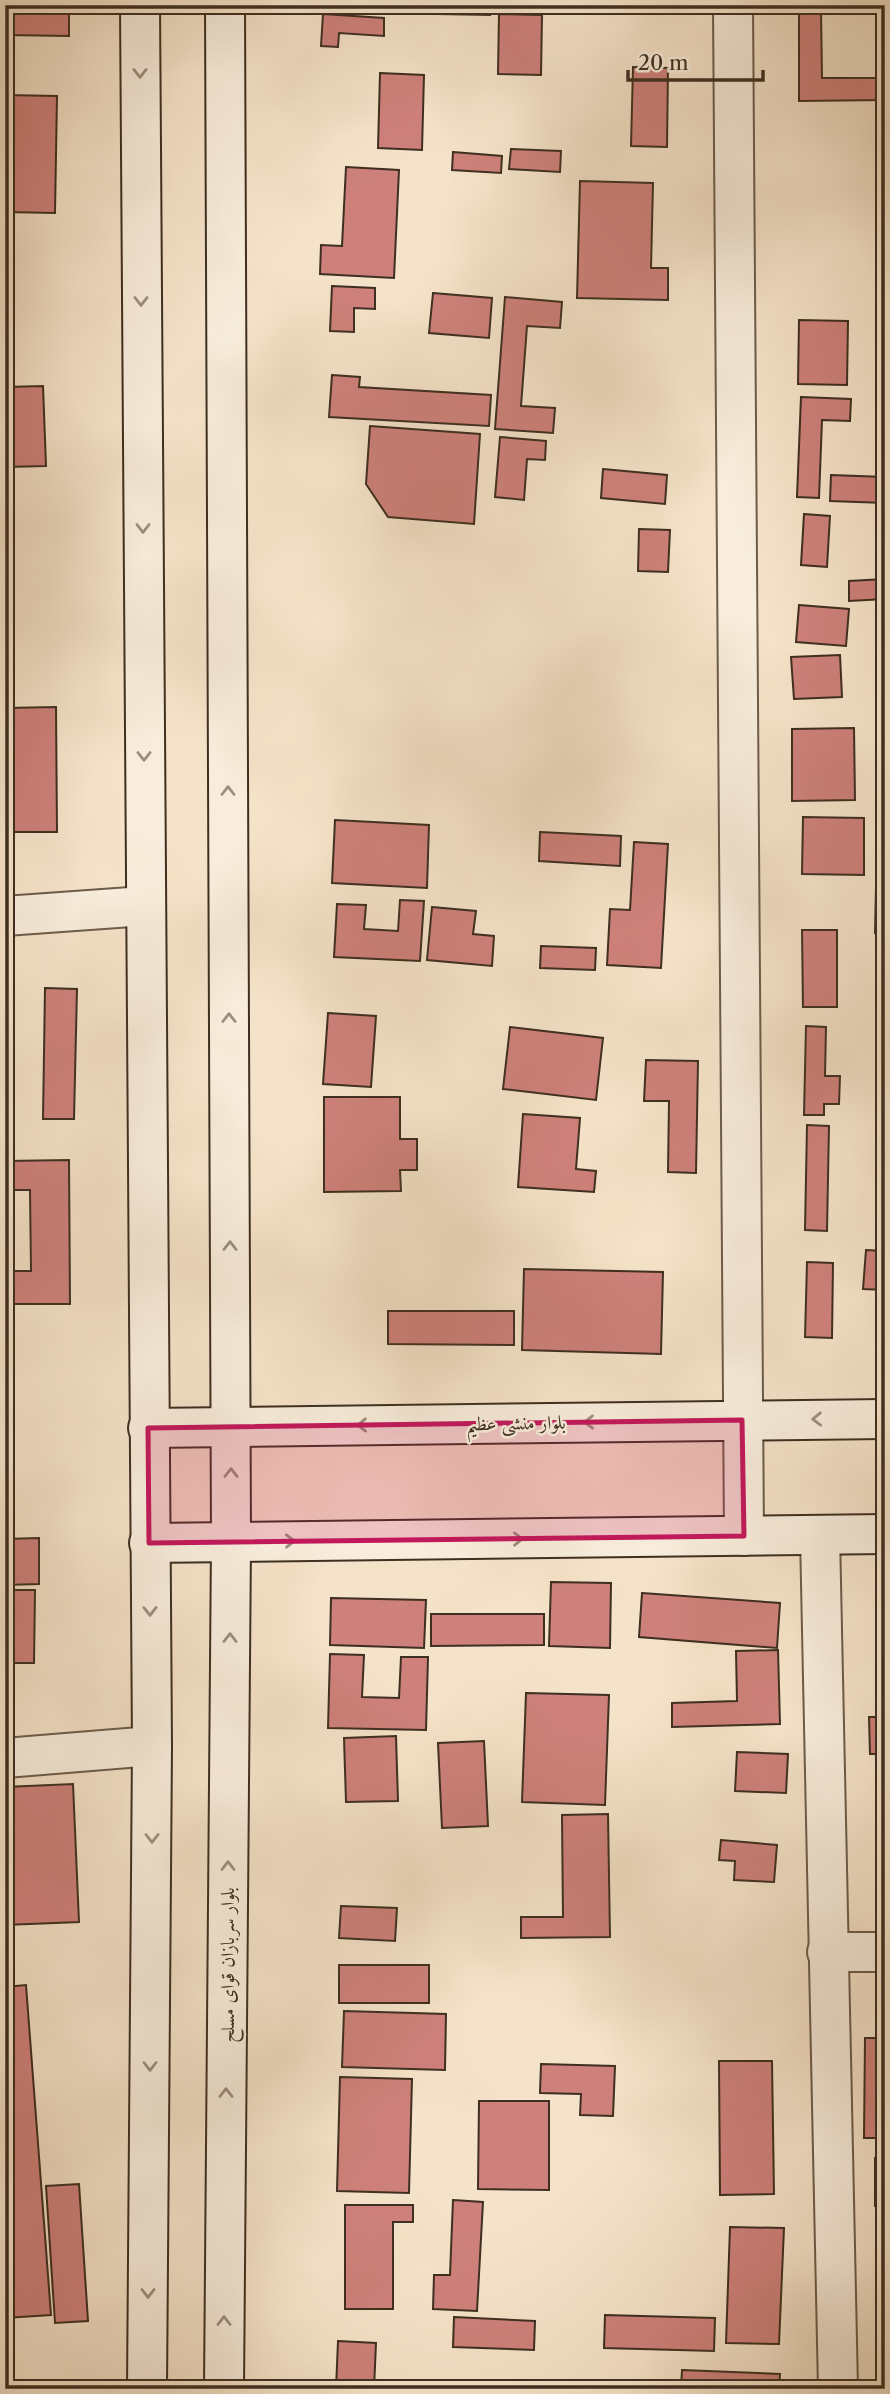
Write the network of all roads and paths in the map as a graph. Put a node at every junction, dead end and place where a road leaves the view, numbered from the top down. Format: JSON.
{"nodes":[{"id":1,"x":140,"y":5,"type":"edge"},
{"id":2,"x":225,"y":5,"type":"edge"},
{"id":3,"x":733,"y":5,"type":"edge"},
{"id":4,"x":145,"y":906,"type":"junction"},
{"id":5,"x":5,"y":916,"type":"edge"},
{"id":6,"x":885,"y":1419,"type":"edge"},
{"id":7,"x":742,"y":1420,"type":"junction"},
{"id":8,"x":230,"y":1427,"type":"junction"},
{"id":9,"x":148,"y":1428,"type":"junction"},
{"id":10,"x":885,"y":1534,"type":"edge"},
{"id":11,"x":820,"y":1535,"type":"junction"},
{"id":12,"x":744,"y":1536,"type":"junction"},
{"id":13,"x":231,"y":1542,"type":"junction"},
{"id":14,"x":149,"y":1543,"type":"junction"},
{"id":15,"x":152,"y":1746,"type":"junction"},
{"id":16,"x":5,"y":1758,"type":"edge"},
{"id":17,"x":827,"y":1952,"type":"junction"},
{"id":18,"x":885,"y":1952,"type":"edge"},
{"id":19,"x":147,"y":2389,"type":"edge"},
{"id":20,"x":223,"y":2389,"type":"edge"},
{"id":21,"x":838,"y":2389,"type":"edge"}],
"edges":[{"from":1,"to":4,"type":"main road","one_way":true},
{"from":8,"to":2,"type":"main road","name":"بلوار سربازان قوای مسلح","one_way":true},
{"from":3,"to":7,"type":"main road"},
{"from":4,"to":5,"type":"main road"},
{"from":4,"to":9,"type":"main road"},
{"from":6,"to":7,"type":"main road","name":"بلوار منشی عظیم","one_way":true},
{"from":7,"to":8,"type":"main road","name":"بلوار منشی عظیم","one_way":true},
{"from":7,"to":12,"type":"main road"},
{"from":8,"to":9,"type":"main road","name":"بلوار منشی عظیم"},
{"from":13,"to":8,"type":"main road","name":"بلوار سربازان قوای مسلح","one_way":true},
{"from":9,"to":14,"type":"main road"},
{"from":10,"to":11,"type":"main road"},
{"from":11,"to":12,"type":"main road"},
{"from":11,"to":17,"type":"main road"},
{"from":13,"to":12,"type":"main road","one_way":true},
{"from":13,"to":14,"type":"main road"},
{"from":20,"to":13,"type":"main road","name":"بلوار سربازان قوای مسلح","one_way":true},
{"from":14,"to":15,"type":"main road","one_way":true},
{"from":15,"to":16,"type":"main road"},
{"from":15,"to":19,"type":"main road","one_way":true},
{"from":17,"to":18,"type":"main road"},
{"from":17,"to":21,"type":"main road"}]}
